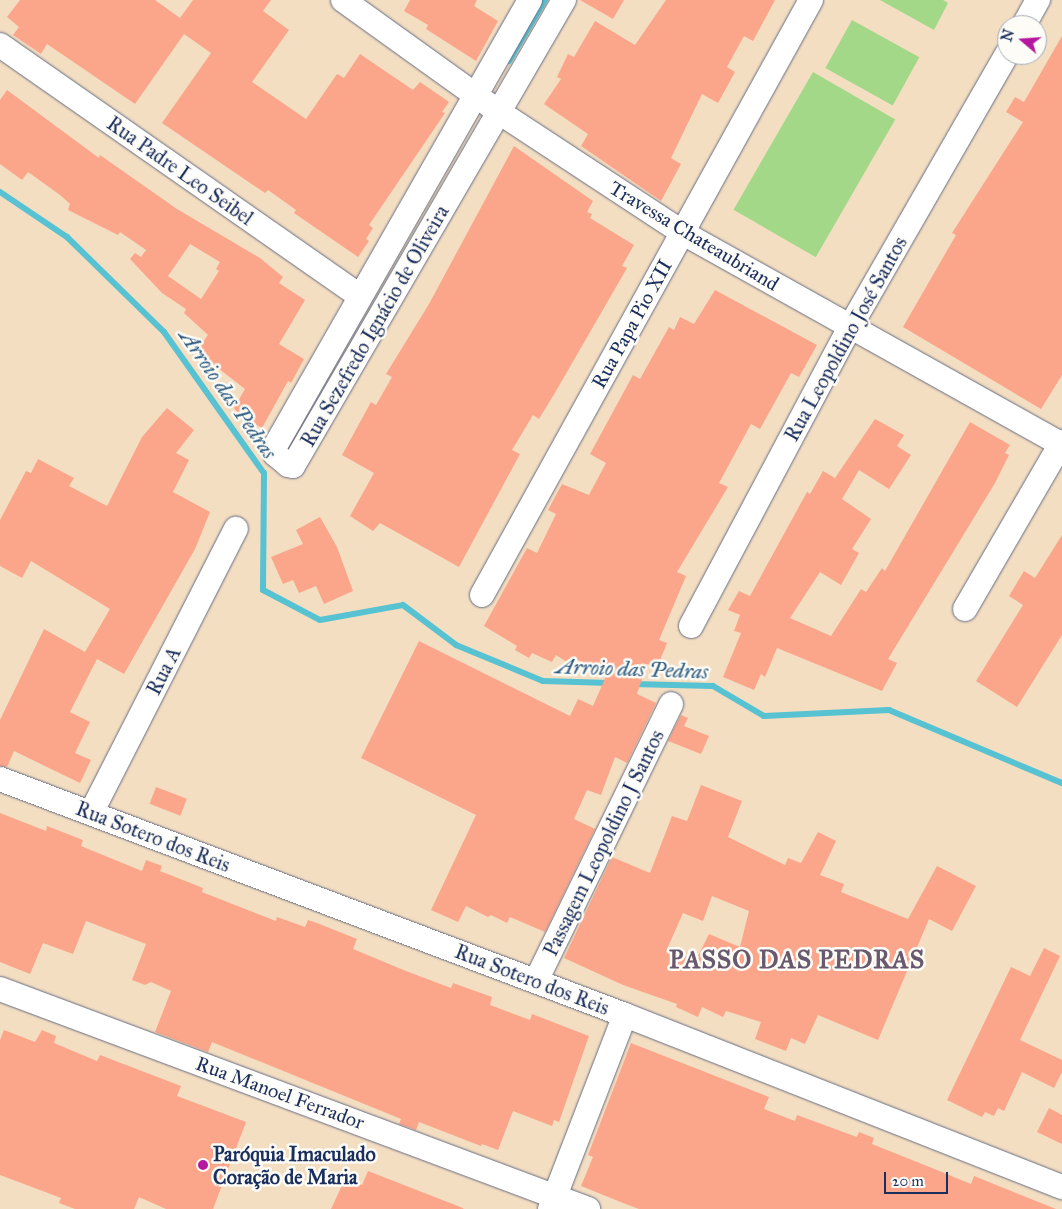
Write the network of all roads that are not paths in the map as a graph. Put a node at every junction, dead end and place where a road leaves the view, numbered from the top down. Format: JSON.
{"nodes":[{"id":1,"x":343,"y":0,"type":"edge"},
{"id":2,"x":530,"y":0,"type":"edge"},
{"id":3,"x":564,"y":0,"type":"edge"},
{"id":4,"x":811,"y":0,"type":"edge"},
{"id":5,"x":1038,"y":0,"type":"edge"},
{"id":6,"x":1030,"y":15,"type":"edge"},
{"id":7,"x":0,"y":45,"type":"edge"},
{"id":8,"x":1001,"y":65,"type":"edge"},
{"id":9,"x":489,"y":105,"type":"junction"},
{"id":10,"x":683,"y":233,"type":"junction"},
{"id":11,"x":360,"y":296,"type":"junction"},
{"id":12,"x":850,"y":327,"type":"junction"},
{"id":13,"x":1062,"y":444,"type":"edge"},
{"id":14,"x":236,"y":529,"type":"dead end"},
{"id":15,"x":482,"y":595,"type":"dead end"},
{"id":16,"x":965,"y":609,"type":"dead end"},
{"id":17,"x":690,"y":626,"type":"dead end"},
{"id":18,"x":671,"y":704,"type":"dead end"},
{"id":19,"x":0,"y":779,"type":"edge"},
{"id":20,"x":91,"y":813,"type":"junction"},
{"id":21,"x":536,"y":981,"type":"junction"},
{"id":22,"x":0,"y":989,"type":"edge"},
{"id":23,"x":625,"y":1015,"type":"junction"},
{"id":24,"x":1062,"y":1187,"type":"edge"},
{"id":25,"x":553,"y":1203,"type":"edge"},
{"id":26,"x":588,"y":1209,"type":"edge"}],
"edges":[{"from":1,"to":9,"type":"street","name":"Travessa Chateaubriand"},
{"from":2,"to":9,"type":"street","name":"Rua Sezefredo Ignácio de Oliveira"},
{"from":3,"to":9,"type":"street","name":"Rua Sezefredo Ignácio de Oliveira"},
{"from":4,"to":10,"type":"street","name":"Rua Papa Pio XII"},
{"from":5,"to":6,"type":"street"},
{"from":7,"to":11,"type":"street","name":"Rua Padre Leo Seibel"},
{"from":8,"to":12,"type":"street","name":"Rua Leopoldino José Santos"},
{"from":9,"to":10,"type":"street","name":"Travessa Chateaubriand"},
{"from":9,"to":11,"type":"street","name":"Rua Sezefredo Ignácio de Oliveira"},
{"from":9,"to":11,"type":"street","name":"Rua Sezefredo Ignácio de Oliveira"},
{"from":10,"to":12,"type":"street","name":"Travessa Chateaubriand"},
{"from":10,"to":15,"type":"street","name":"Rua Papa Pio XII"},
{"from":12,"to":13,"type":"street","name":"Travessa Chateaubriand"},
{"from":12,"to":17,"type":"street","name":"Rua Leopoldino José Santos"},
{"from":13,"to":16,"type":"street"},
{"from":14,"to":20,"type":"street","name":"Rua A"},
{"from":18,"to":21,"type":"street","name":"Passagem Leopoldino J Santos"},
{"from":19,"to":20,"type":"street","name":"Rua Sotero dos Reis"},
{"from":20,"to":21,"type":"street","name":"Rua Sotero dos Reis"},
{"from":21,"to":23,"type":"street","name":"Rua Sotero dos Reis"},
{"from":22,"to":25,"type":"street","name":"Rua Manoel Ferrador"},
{"from":23,"to":24,"type":"street","name":"Rua Sotero dos Reis"},
{"from":23,"to":25,"type":"street"},
{"from":25,"to":26,"type":"street","name":"Rua Manoel Ferrador"}]}
